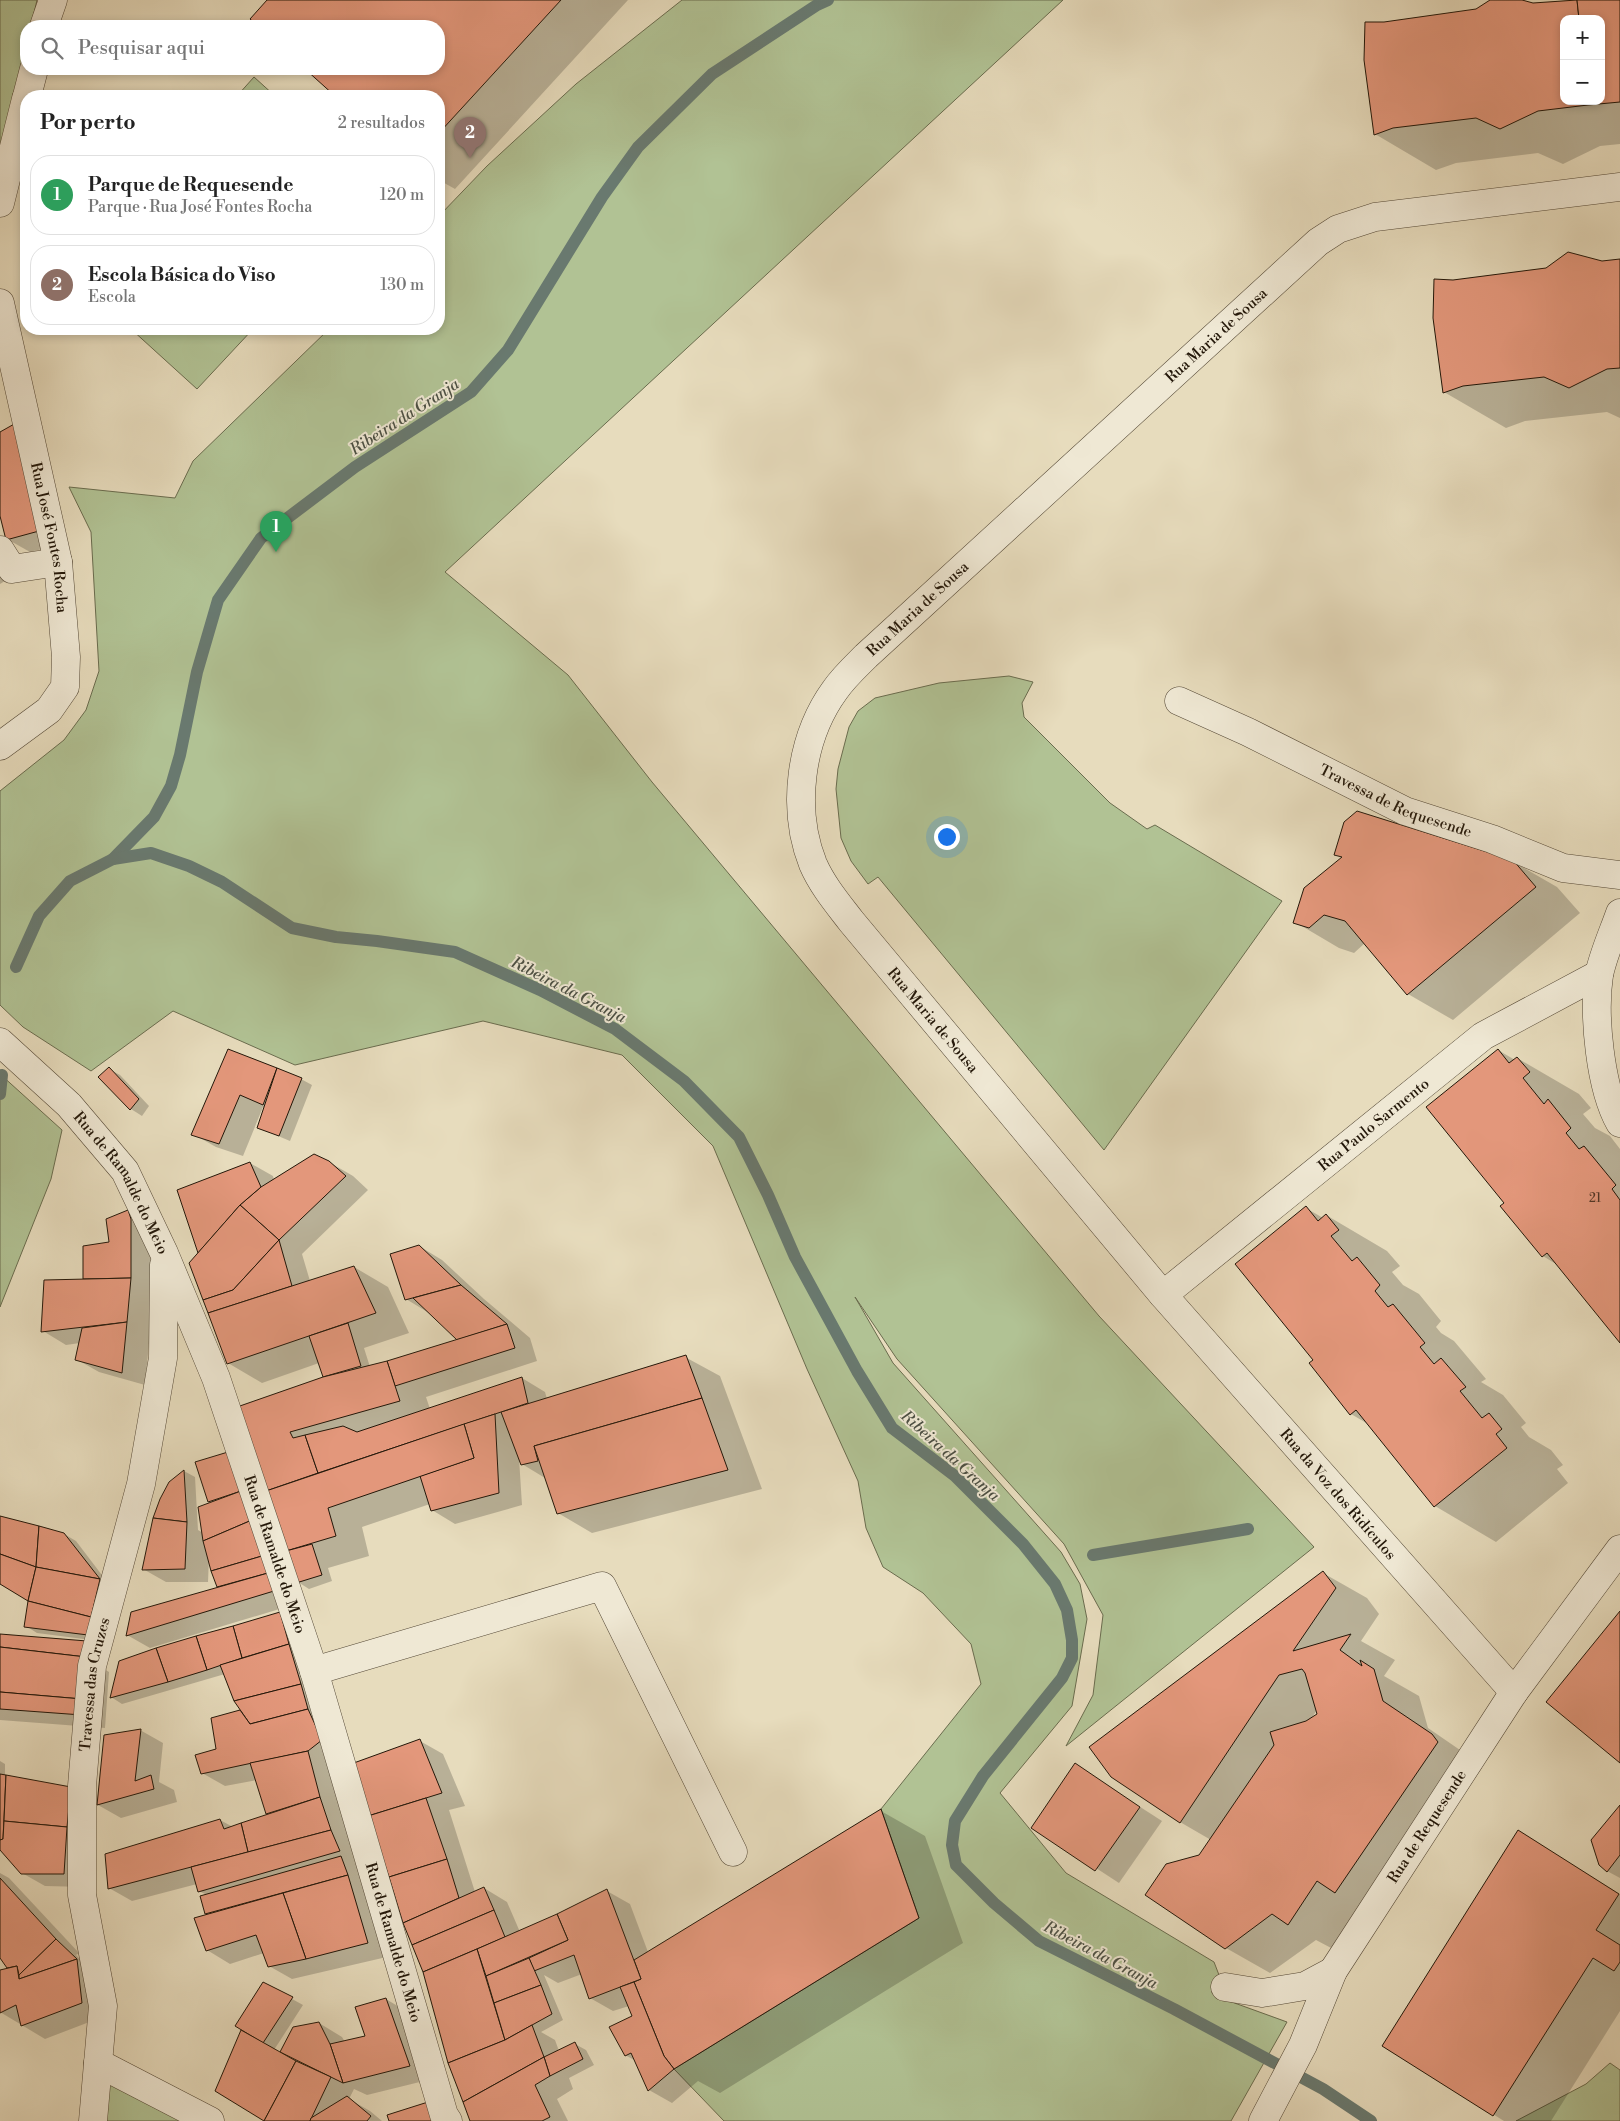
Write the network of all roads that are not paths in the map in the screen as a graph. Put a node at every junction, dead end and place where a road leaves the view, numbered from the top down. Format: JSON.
{"nodes":[{"id":1,"x":53,"y":0,"type":"edge"},
{"id":2,"x":46,"y":20,"type":"edge"},
{"id":3,"x":33,"y":75,"type":"edge"},
{"id":4,"x":29,"y":90,"type":"edge"},
{"id":5,"x":20,"y":125,"type":"edge"},
{"id":6,"x":1620,"y":187,"type":"edge"},
{"id":7,"x":0,"y":203,"type":"edge"},
{"id":8,"x":0,"y":303,"type":"edge"},
{"id":9,"x":0,"y":550,"type":"edge"},
{"id":10,"x":58,"y":562,"type":"junction"},
{"id":11,"x":1178,"y":701,"type":"dead end"},
{"id":12,"x":0,"y":746,"type":"edge"},
{"id":13,"x":1620,"y":875,"type":"edge"},
{"id":14,"x":1620,"y":913,"type":"edge"},
{"id":15,"x":1600,"y":974,"type":"junction"},
{"id":16,"x":0,"y":1042,"type":"edge"},
{"id":17,"x":1620,"y":1123,"type":"edge"},
{"id":18,"x":164,"y":1253,"type":"junction"},
{"id":19,"x":1163,"y":1295,"type":"junction"},
{"id":20,"x":1620,"y":1549,"type":"edge"},
{"id":21,"x":314,"y":1671,"type":"junction"},
{"id":22,"x":1514,"y":1692,"type":"junction"},
{"id":23,"x":733,"y":1852,"type":"dead end"},
{"id":24,"x":1333,"y":1971,"type":"junction"},
{"id":25,"x":1225,"y":1987,"type":"dead end"},
{"id":26,"x":98,"y":2063,"type":"junction"},
{"id":27,"x":93,"y":2121,"type":"edge"},
{"id":28,"x":210,"y":2121,"type":"edge"},
{"id":29,"x":448,"y":2121,"type":"edge"},
{"id":30,"x":1263,"y":2121,"type":"edge"}],
"edges":[{"from":1,"to":2,"type":"street"},
{"from":3,"to":4,"type":"street"},
{"from":5,"to":7,"type":"street"},
{"from":6,"to":19,"type":"street","name":"Rua Maria de Sousa"},
{"from":8,"to":10,"type":"street","name":"Rua José Fontes Rocha"},
{"from":9,"to":10,"type":"street"},
{"from":10,"to":12,"type":"street","name":"Rua José Fontes Rocha"},
{"from":11,"to":13,"type":"street","name":"Travessa de Requesende"},
{"from":14,"to":15,"type":"street"},
{"from":15,"to":17,"type":"street"},
{"from":15,"to":19,"type":"street","name":"Rua Paulo Sarmento"},
{"from":16,"to":18,"type":"street","name":"Rua de Ramalde do Meio"},
{"from":18,"to":21,"type":"street","name":"Rua de Ramalde do Meio"},
{"from":18,"to":26,"type":"street","name":"Travessa das Cruzes"},
{"from":19,"to":22,"type":"street","name":"Rua da Voz dos Ridículos"},
{"from":20,"to":22,"type":"street","name":"Rua de Requesende"},
{"from":21,"to":23,"type":"street"},
{"from":21,"to":29,"type":"street","name":"Rua de Ramalde do Meio"},
{"from":22,"to":24,"type":"street","name":"Rua de Requesende"},
{"from":24,"to":25,"type":"street"},
{"from":24,"to":30,"type":"street","name":"Rua de Requesende"},
{"from":26,"to":27,"type":"street","name":"Travessa das Cruzes"},
{"from":26,"to":28,"type":"street"}]}
